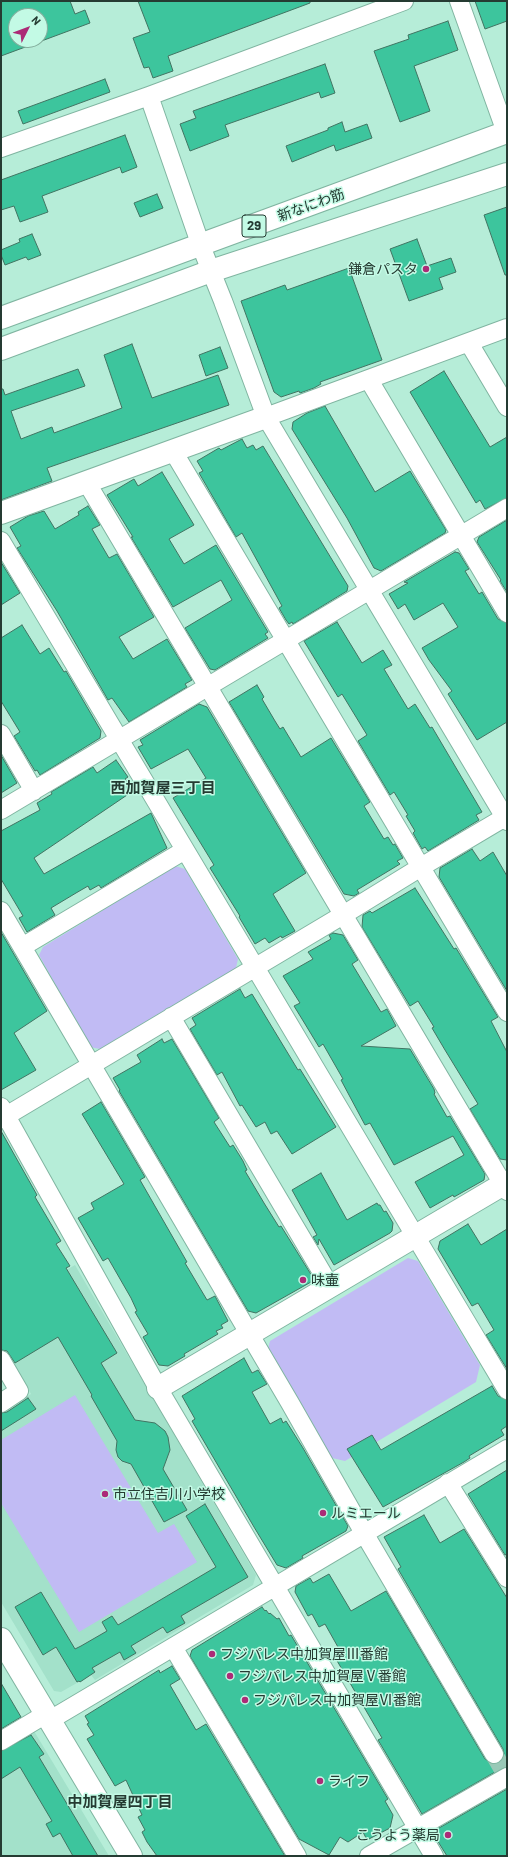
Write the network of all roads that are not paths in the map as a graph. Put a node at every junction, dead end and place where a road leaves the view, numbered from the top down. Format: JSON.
{"nodes":[{"id":1,"x":404,"y":1,"type":"edge"},
{"id":2,"x":458,"y":1,"type":"edge"},
{"id":3,"x":149,"y":96,"type":"junction"},
{"id":4,"x":507,"y":133,"type":"edge"},
{"id":5,"x":1,"y":148,"type":"edge"},
{"id":6,"x":507,"y":174,"type":"edge"},
{"id":7,"x":201,"y":246,"type":"junction"},
{"id":8,"x":211,"y":271,"type":"junction"},
{"id":9,"x":1,"y":318,"type":"edge"},
{"id":10,"x":507,"y":328,"type":"edge"},
{"id":11,"x":469,"y":343,"type":"junction"},
{"id":12,"x":1,"y":349,"type":"edge"},
{"id":13,"x":369,"y":380,"type":"junction"},
{"id":14,"x":507,"y":407,"type":"edge"},
{"id":15,"x":266,"y":417,"type":"junction"},
{"id":16,"x":173,"y":451,"type":"junction"},
{"id":17,"x":87,"y":483,"type":"junction"},
{"id":18,"x":507,"y":508,"type":"edge"},
{"id":19,"x":1,"y":513,"type":"edge"},
{"id":20,"x":461,"y":536,"type":"junction"},
{"id":21,"x":1,"y":541,"type":"edge"},
{"id":22,"x":369,"y":591,"type":"junction"},
{"id":23,"x":507,"y":613,"type":"edge"},
{"id":24,"x":286,"y":641,"type":"junction"},
{"id":25,"x":209,"y":687,"type":"junction"},
{"id":26,"x":1,"y":734,"type":"edge"},
{"id":27,"x":120,"y":740,"type":"junction"},
{"id":28,"x":34,"y":791,"type":"junction"},
{"id":29,"x":1,"y":810,"type":"edge"},
{"id":30,"x":506,"y":818,"type":"edge"},
{"id":31,"x":185,"y":850,"type":"junction"},
{"id":32,"x":421,"y":867,"type":"junction"},
{"id":33,"x":1,"y":911,"type":"edge"},
{"id":34,"x":343,"y":916,"type":"junction"},
{"id":35,"x":22,"y":947,"type":"junction"},
{"id":36,"x":255,"y":967,"type":"junction"},
{"id":37,"x":507,"y":1012,"type":"edge"},
{"id":38,"x":172,"y":1017,"type":"junction"},
{"id":39,"x":91,"y":1065,"type":"junction"},
{"id":40,"x":3,"y":1114,"type":"edge"},
{"id":41,"x":506,"y":1186,"type":"edge"},
{"id":42,"x":415,"y":1237,"type":"junction"},
{"id":43,"x":330,"y":1286,"type":"junction"},
{"id":44,"x":250,"y":1334,"type":"junction"},
{"id":45,"x":1,"y":1360,"type":"edge"},
{"id":46,"x":158,"y":1388,"type":"junction"},
{"id":47,"x":507,"y":1390,"type":"edge"},
{"id":48,"x":1,"y":1402,"type":"edge"},
{"id":49,"x":507,"y":1449,"type":"edge"},
{"id":50,"x":448,"y":1483,"type":"junction"},
{"id":51,"x":364,"y":1533,"type":"junction"},
{"id":52,"x":504,"y":1568,"type":"edge"},
{"id":53,"x":276,"y":1587,"type":"junction"},
{"id":54,"x":1,"y":1639,"type":"edge"},
{"id":55,"x":173,"y":1647,"type":"junction"},
{"id":56,"x":48,"y":1717,"type":"junction"},
{"id":57,"x":1,"y":1742,"type":"edge"},
{"id":58,"x":494,"y":1754,"type":"tunnel mouth"},
{"id":59,"x":507,"y":1777,"type":"edge"},
{"id":60,"x":422,"y":1825,"type":"junction"},
{"id":61,"x":131,"y":1856,"type":"edge"},
{"id":62,"x":297,"y":1856,"type":"edge"},
{"id":63,"x":369,"y":1856,"type":"edge"},
{"id":64,"x":434,"y":1856,"type":"edge"}],
"edges":[{"from":1,"to":3,"type":"street"},
{"from":2,"to":4,"type":"street"},
{"from":3,"to":5,"type":"street"},
{"from":3,"to":7,"type":"street"},
{"from":4,"to":7,"type":"main road","name":"新なにわ筋","number":"29"},
{"from":6,"to":8,"type":"main road","number":"29"},
{"from":7,"to":8,"type":"street"},
{"from":7,"to":9,"type":"main road","name":"新なにわ筋","number":"29"},
{"from":8,"to":12,"type":"main road","number":"29"},
{"from":8,"to":15,"type":"street"},
{"from":10,"to":11,"type":"street"},
{"from":11,"to":13,"type":"street"},
{"from":11,"to":14,"type":"street"},
{"from":13,"to":15,"type":"street"},
{"from":13,"to":20,"type":"street"},
{"from":15,"to":16,"type":"main road"},
{"from":15,"to":22,"type":"street"},
{"from":16,"to":17,"type":"main road"},
{"from":16,"to":24,"type":"street"},
{"from":17,"to":19,"type":"main road"},
{"from":17,"to":25,"type":"street"},
{"from":18,"to":20,"type":"street"},
{"from":20,"to":22,"type":"street"},
{"from":20,"to":23,"type":"street"},
{"from":21,"to":27,"type":"street"},
{"from":22,"to":24,"type":"street"},
{"from":22,"to":30,"type":"street"},
{"from":24,"to":25,"type":"street"},
{"from":24,"to":32,"type":"street"},
{"from":25,"to":27,"type":"street"},
{"from":25,"to":34,"type":"street"},
{"from":26,"to":28,"type":"street"},
{"from":27,"to":28,"type":"street"},
{"from":27,"to":31,"type":"street"},
{"from":28,"to":29,"type":"street"},
{"from":30,"to":32,"type":"street"},
{"from":31,"to":35,"type":"street"},
{"from":31,"to":36,"type":"street"},
{"from":32,"to":34,"type":"street"},
{"from":32,"to":37,"type":"street"},
{"from":33,"to":35,"type":"street"},
{"from":34,"to":36,"type":"street"},
{"from":34,"to":41,"type":"street"},
{"from":35,"to":39,"type":"street"},
{"from":36,"to":38,"type":"street"},
{"from":36,"to":42,"type":"street"},
{"from":38,"to":39,"type":"street"},
{"from":38,"to":43,"type":"street"},
{"from":39,"to":40,"type":"street"},
{"from":39,"to":44,"type":"street"},
{"from":40,"to":46,"type":"street"},
{"from":41,"to":42,"type":"main road"},
{"from":42,"to":43,"type":"main road"},
{"from":42,"to":47,"type":"street"},
{"from":43,"to":44,"type":"main road"},
{"from":44,"to":46,"type":"main road"},
{"from":44,"to":51,"type":"street"},
{"from":45,"to":48,"type":"street"},
{"from":46,"to":53,"type":"street"},
{"from":49,"to":50,"type":"street"},
{"from":50,"to":51,"type":"street"},
{"from":50,"to":52,"type":"street"},
{"from":51,"to":53,"type":"street"},
{"from":51,"to":58,"type":"street"},
{"from":53,"to":55,"type":"street"},
{"from":53,"to":60,"type":"street"},
{"from":54,"to":56,"type":"main road"},
{"from":55,"to":56,"type":"street"},
{"from":55,"to":62,"type":"street"},
{"from":56,"to":57,"type":"street"},
{"from":56,"to":61,"type":"main road"},
{"from":59,"to":60,"type":"street"},
{"from":60,"to":63,"type":"street"},
{"from":60,"to":64,"type":"street"}]}
